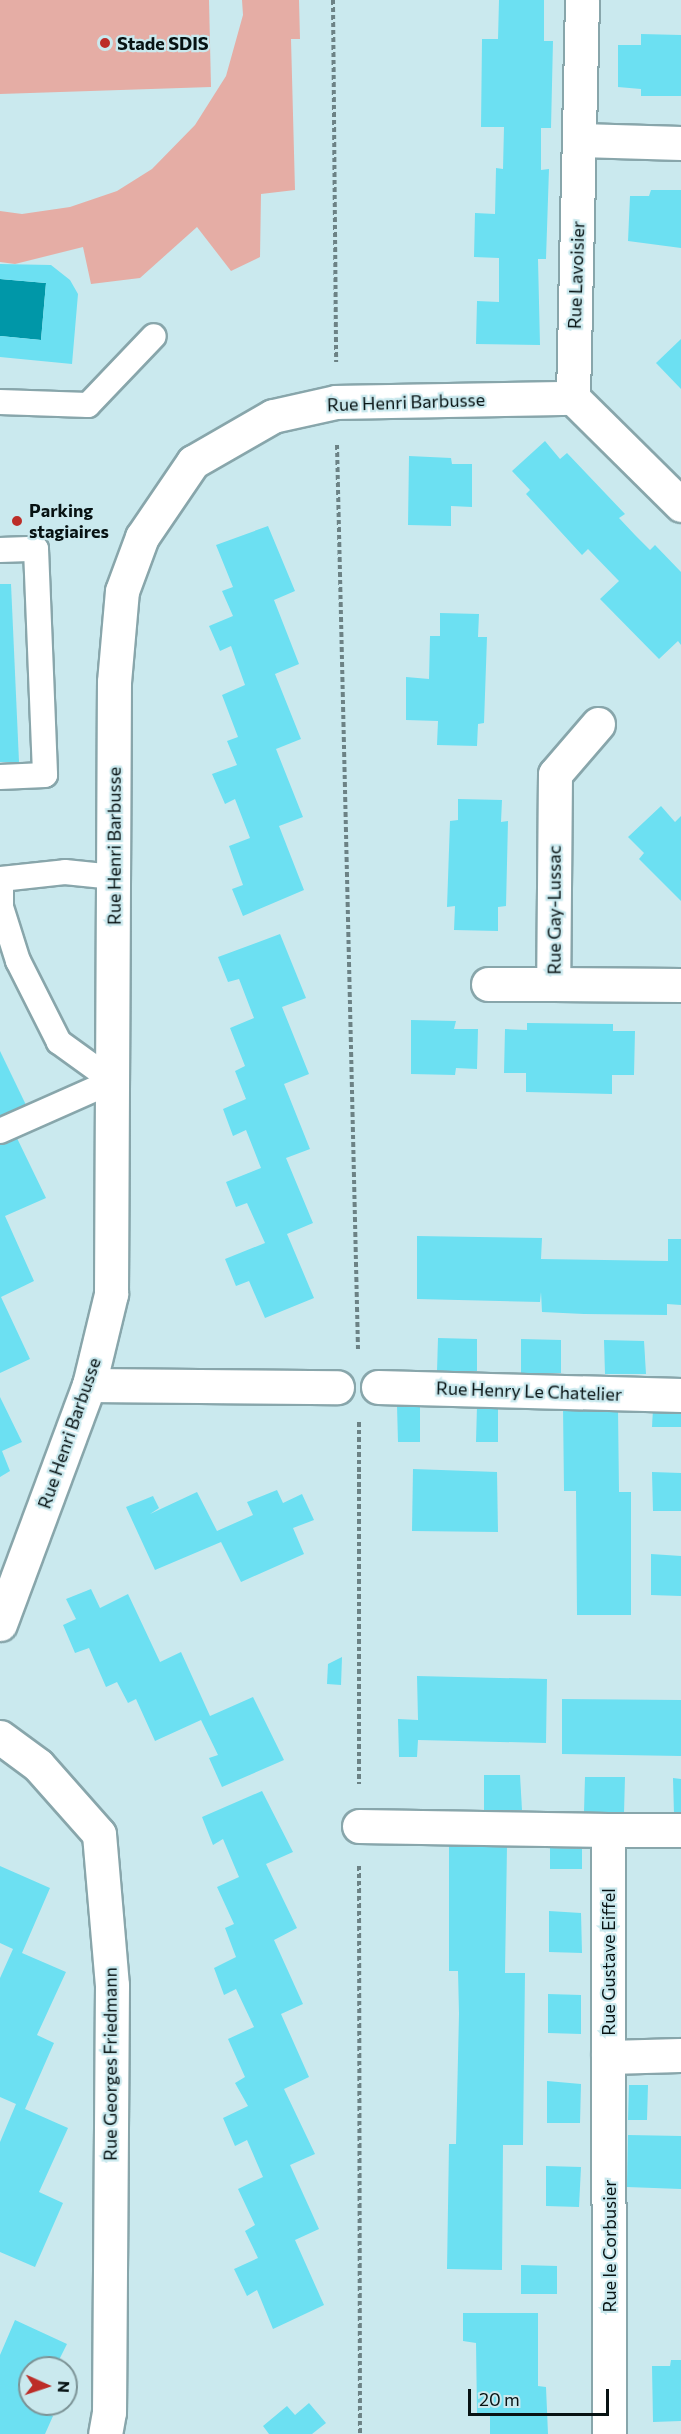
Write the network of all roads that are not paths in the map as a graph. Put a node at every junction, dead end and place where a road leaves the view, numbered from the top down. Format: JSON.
{"nodes":[{"id":1,"x":582,"y":0,"type":"edge"},
{"id":2,"x":580,"y":140,"type":"junction"},
{"id":3,"x":681,"y":143,"type":"edge"},
{"id":4,"x":154,"y":336,"type":"dead end"},
{"id":5,"x":573,"y":398,"type":"junction"},
{"id":6,"x":0,"y":402,"type":"edge"},
{"id":7,"x":681,"y":505,"type":"edge"},
{"id":8,"x":0,"y":550,"type":"edge"},
{"id":9,"x":598,"y":724,"type":"dead end"},
{"id":10,"x":0,"y":777,"type":"edge"},
{"id":11,"x":114,"y":877,"type":"junction"},
{"id":12,"x":488,"y":984,"type":"dead end"},
{"id":13,"x":553,"y":984,"type":"junction"},
{"id":14,"x":681,"y":985,"type":"edge"},
{"id":15,"x":113,"y":1081,"type":"junction"},
{"id":16,"x":0,"y":1131,"type":"edge"},
{"id":17,"x":89,"y":1384,"type":"junction"},
{"id":18,"x":337,"y":1387,"type":"dead end"},
{"id":19,"x":365,"y":1387,"type":"road end"},
{"id":20,"x":681,"y":1395,"type":"edge"},
{"id":21,"x":0,"y":1624,"type":"edge"},
{"id":22,"x":0,"y":1737,"type":"edge"},
{"id":23,"x":359,"y":1826,"type":"road end"},
{"id":24,"x":608,"y":1830,"type":"junction"},
{"id":25,"x":681,"y":1830,"type":"edge"},
{"id":26,"x":681,"y":2055,"type":"edge"},
{"id":27,"x":608,"y":2057,"type":"junction"},
{"id":28,"x":105,"y":2434,"type":"edge"},
{"id":29,"x":609,"y":2434,"type":"edge"}],
"edges":[{"from":1,"to":2,"type":"street","name":"Rue Lavoisier"},
{"from":2,"to":3,"type":"street"},
{"from":2,"to":5,"type":"street","name":"Rue Lavoisier"},
{"from":4,"to":6,"type":"lane"},
{"from":5,"to":7,"type":"street"},
{"from":5,"to":11,"type":"street","name":"Rue Henri Barbusse"},
{"from":8,"to":10,"type":"lane"},
{"from":9,"to":13,"type":"street","name":"Rue Gay-Lussac"},
{"from":11,"to":15,"type":"street","name":"Rue Henri Barbusse"},
{"from":11,"to":15,"type":"lane"},
{"from":12,"to":13,"type":"street"},
{"from":13,"to":14,"type":"street","name":"Rue Gay-Lussac"},
{"from":15,"to":16,"type":"lane"},
{"from":15,"to":17,"type":"street","name":"Rue Henri Barbusse"},
{"from":17,"to":18,"type":"street"},
{"from":17,"to":21,"type":"street","name":"Rue Henri Barbusse"},
{"from":19,"to":20,"type":"street","name":"Rue Henry Le Chatelier"},
{"from":22,"to":28,"type":"street","name":"Rue Georges Friedmann"},
{"from":23,"to":24,"type":"street"},
{"from":24,"to":25,"type":"street"},
{"from":24,"to":27,"type":"street","name":"Rue Gustave Eiffel"},
{"from":26,"to":27,"type":"street","name":"Rue Gustave Eiffel"},
{"from":27,"to":29,"type":"street","name":"Rue le Corbusier"}]}
